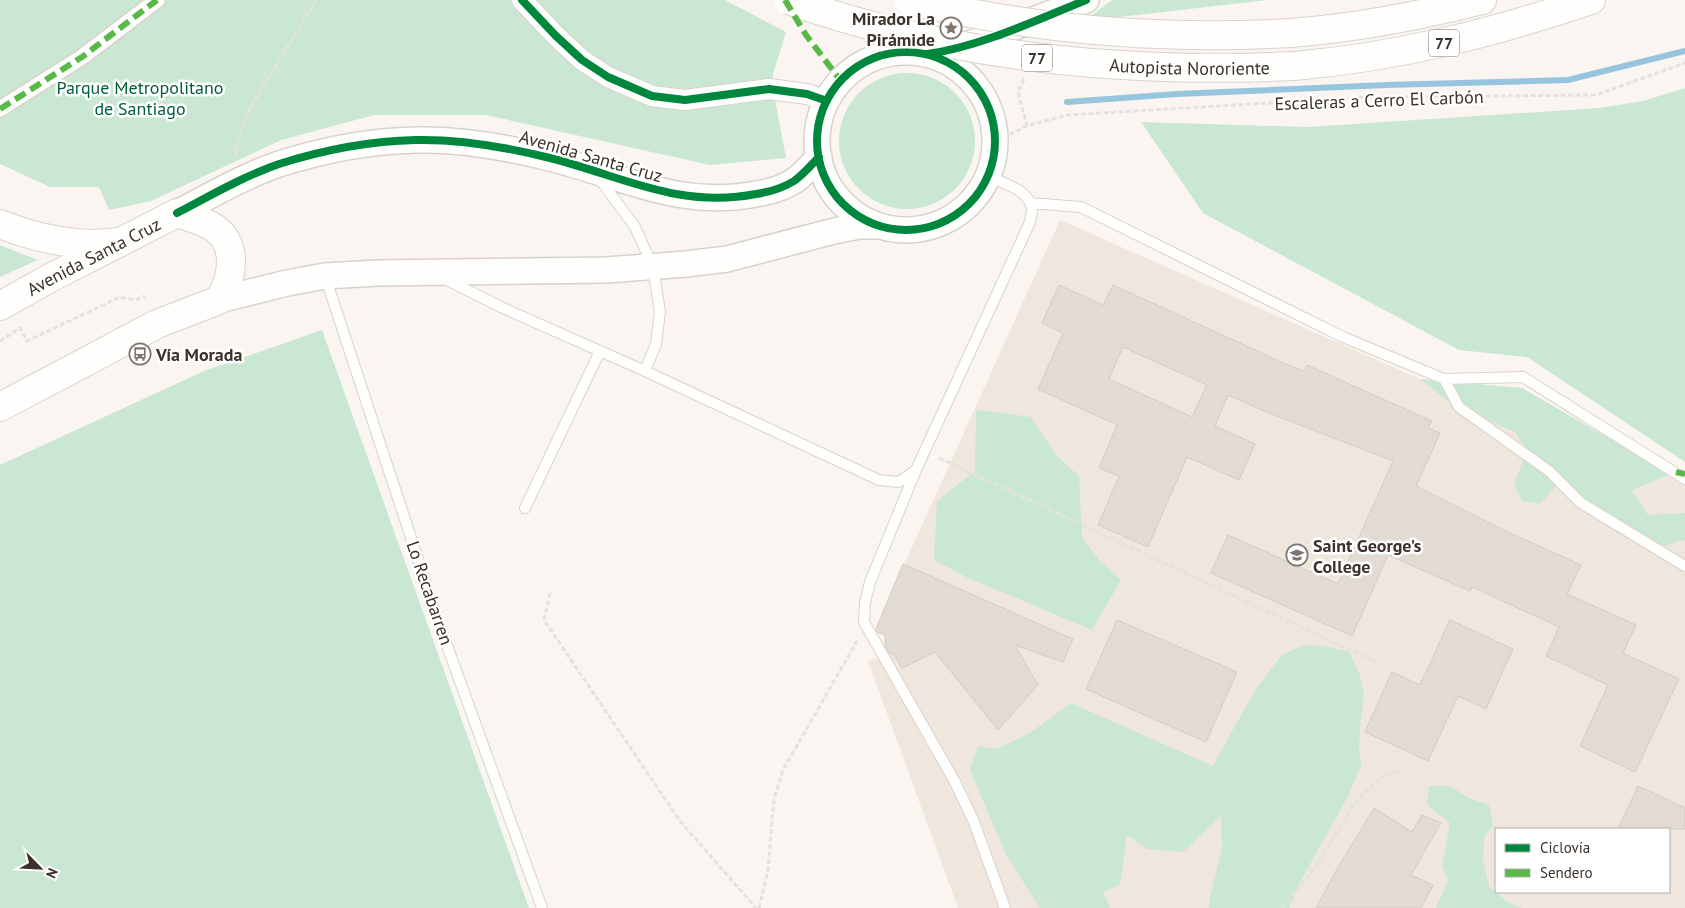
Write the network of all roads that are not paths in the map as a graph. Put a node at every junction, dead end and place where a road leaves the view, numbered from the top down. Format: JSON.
{"nodes":[{"id":1,"x":158,"y":0,"type":"edge"},
{"id":2,"x":522,"y":0,"type":"edge"},
{"id":3,"x":788,"y":0,"type":"edge"},
{"id":4,"x":908,"y":0,"type":"edge"},
{"id":5,"x":1086,"y":0,"type":"edge"},
{"id":6,"x":1482,"y":0,"type":"edge"},
{"id":7,"x":1590,"y":0,"type":"edge"},
{"id":8,"x":927,"y":54,"type":"junction"},
{"id":9,"x":827,"y":101,"type":"junction"},
{"id":10,"x":0,"y":109,"type":"edge"},
{"id":11,"x":819,"y":157,"type":"junction"},
{"id":12,"x":593,"y":170,"type":"junction"},
{"id":13,"x":988,"y":176,"type":"junction"},
{"id":14,"x":1030,"y":204,"type":"junction"},
{"id":15,"x":177,"y":213,"type":"junction"},
{"id":16,"x":0,"y":224,"type":"edge"},
{"id":17,"x":879,"y":226,"type":"junction"},
{"id":18,"x":120,"y":242,"type":"junction"},
{"id":19,"x":653,"y":267,"type":"junction"},
{"id":20,"x":431,"y":272,"type":"junction"},
{"id":21,"x":325,"y":276,"type":"junction"},
{"id":22,"x":219,"y":300,"type":"junction"},
{"id":23,"x":1,"y":305,"type":"edge"},
{"id":24,"x":600,"y":351,"type":"junction"},
{"id":25,"x":645,"y":371,"type":"junction"},
{"id":26,"x":1444,"y":379,"type":"junction"},
{"id":27,"x":0,"y":407,"type":"edge"},
{"id":28,"x":916,"y":470,"type":"junction"},
{"id":29,"x":1685,"y":479,"type":"edge"},
{"id":30,"x":524,"y":508,"type":"dead end"},
{"id":31,"x":1685,"y":566,"type":"edge"},
{"id":32,"x":542,"y":908,"type":"edge"},
{"id":33,"x":1006,"y":908,"type":"edge"}],
"edges":[{"from":1,"to":10,"type":"street"},
{"from":2,"to":9,"type":"street"},
{"from":3,"to":7,"type":"main road","name":"Autopista Nororiente","number":"77","bridge":true},
{"from":4,"to":6,"type":"main road","name":"Autopista Nororiente","number":"77","bridge":true},
{"from":5,"to":8,"type":"street"},
{"from":8,"to":9,"type":"street"},
{"from":8,"to":13,"type":"street"},
{"from":9,"to":11,"type":"street"},
{"from":11,"to":12,"type":"street","name":"Avenida Santa Cruz"},
{"from":11,"to":17,"type":"street"},
{"from":12,"to":15,"type":"street","name":"Avenida Santa Cruz"},
{"from":12,"to":19,"type":"lane","name":"Avenida Santa Cruz"},
{"from":13,"to":14,"type":"lane"},
{"from":13,"to":17,"type":"street"},
{"from":14,"to":26,"type":"lane"},
{"from":14,"to":28,"type":"lane"},
{"from":15,"to":18,"type":"main road","name":"Avenida Santa Cruz"},
{"from":15,"to":22,"type":"main road"},
{"from":16,"to":18,"type":"main road"},
{"from":17,"to":19,"type":"street"},
{"from":18,"to":23,"type":"main road","name":"Avenida Santa Cruz"},
{"from":19,"to":20,"type":"street"},
{"from":19,"to":25,"type":"lane","name":"Avenida Santa Cruz"},
{"from":20,"to":21,"type":"street"},
{"from":20,"to":24,"type":"lane"},
{"from":21,"to":22,"type":"street"},
{"from":21,"to":32,"type":"lane","name":"Lo Recabarren"},
{"from":22,"to":27,"type":"main road"},
{"from":24,"to":25,"type":"lane"},
{"from":24,"to":30,"type":"lane"},
{"from":25,"to":28,"type":"lane"},
{"from":26,"to":29,"type":"lane"},
{"from":26,"to":31,"type":"lane"},
{"from":28,"to":33,"type":"lane"}]}
